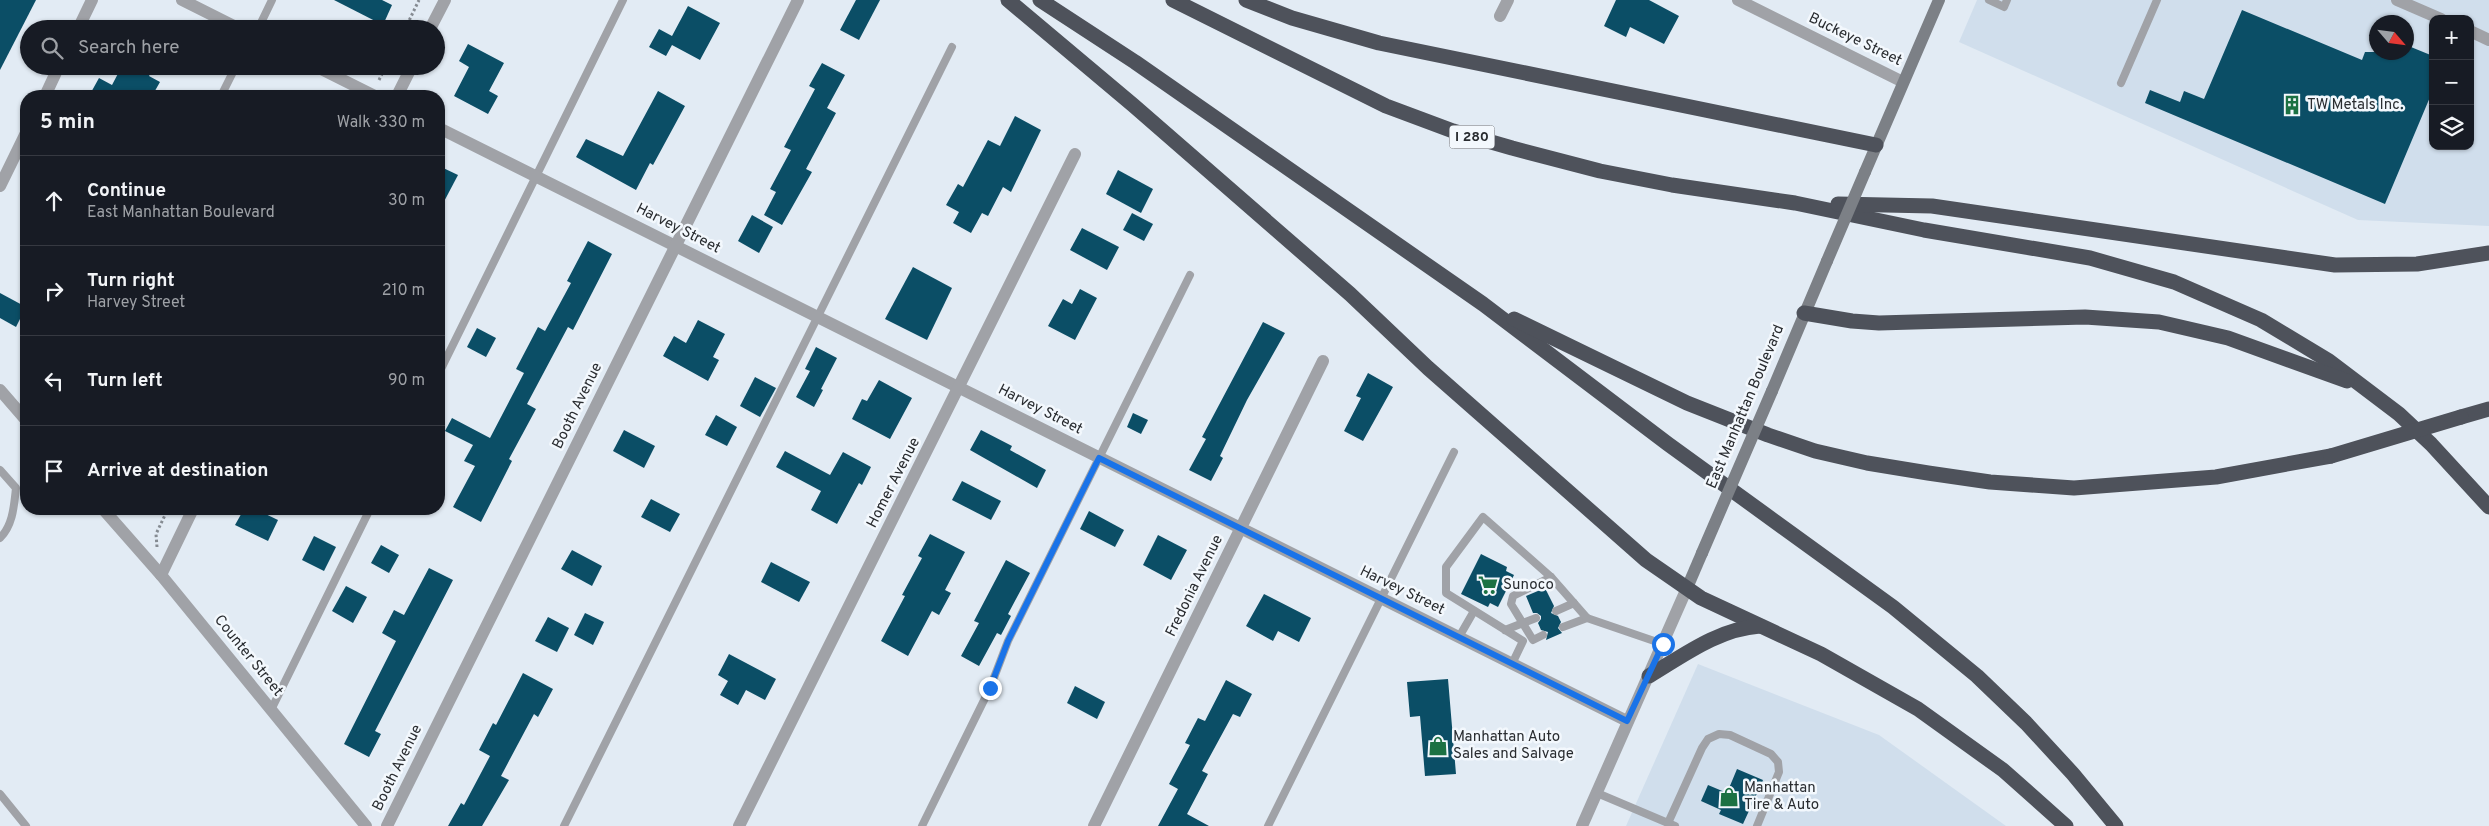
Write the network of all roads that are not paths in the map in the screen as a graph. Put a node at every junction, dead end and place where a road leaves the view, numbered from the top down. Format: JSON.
{"nodes":[{"id":1,"x":92,"y":0,"type":"edge"},
{"id":2,"x":182,"y":0,"type":"edge"},
{"id":3,"x":272,"y":0,"type":"edge"},
{"id":4,"x":444,"y":0,"type":"edge"},
{"id":5,"x":623,"y":0,"type":"edge"},
{"id":6,"x":798,"y":0,"type":"edge"},
{"id":7,"x":1008,"y":0,"type":"edge"},
{"id":8,"x":1040,"y":0,"type":"edge"},
{"id":9,"x":1173,"y":0,"type":"edge"},
{"id":10,"x":1246,"y":0,"type":"edge"},
{"id":11,"x":1508,"y":0,"type":"edge"},
{"id":12,"x":1738,"y":0,"type":"edge"},
{"id":13,"x":1939,"y":0,"type":"edge"},
{"id":14,"x":1989,"y":0,"type":"edge"},
{"id":15,"x":2007,"y":0,"type":"edge"},
{"id":16,"x":2157,"y":0,"type":"edge"},
{"id":17,"x":2397,"y":0,"type":"edge"},
{"id":18,"x":2432,"y":15,"type":"edge"},
{"id":19,"x":1500,"y":16,"type":"dead end"},
{"id":20,"x":82,"y":20,"type":"edge"},
{"id":21,"x":222,"y":20,"type":"edge"},
{"id":22,"x":262,"y":20,"type":"edge"},
{"id":23,"x":434,"y":20,"type":"edge"},
{"id":24,"x":2474,"y":34,"type":"edge"},
{"id":25,"x":2489,"y":40,"type":"edge"},
{"id":26,"x":952,"y":47,"type":"dead end"},
{"id":27,"x":54,"y":75,"type":"edge"},
{"id":28,"x":232,"y":75,"type":"edge"},
{"id":29,"x":332,"y":75,"type":"edge"},
{"id":30,"x":408,"y":75,"type":"edge"},
{"id":31,"x":1903,"y":82,"type":"junction"},
{"id":32,"x":2121,"y":83,"type":"dead end"},
{"id":33,"x":47,"y":90,"type":"edge"},
{"id":34,"x":224,"y":90,"type":"edge"},
{"id":35,"x":363,"y":90,"type":"edge"},
{"id":36,"x":400,"y":90,"type":"edge"},
{"id":37,"x":445,"y":131,"type":"edge"},
{"id":38,"x":20,"y":145,"type":"edge"},
{"id":39,"x":1876,"y":145,"type":"junction"},
{"id":40,"x":1075,"y":154,"type":"dead end"},
{"id":41,"x":534,"y":176,"type":"junction"},
{"id":42,"x":0,"y":186,"type":"edge"},
{"id":43,"x":1794,"y":203,"type":"junction"},
{"id":44,"x":675,"y":246,"type":"junction"},
{"id":45,"x":2489,"y":254,"type":"edge"},
{"id":46,"x":1190,"y":275,"type":"dead end"},
{"id":47,"x":1483,"y":304,"type":"junction"},
{"id":48,"x":1804,"y":313,"type":"junction"},
{"id":49,"x":816,"y":316,"type":"junction"},
{"id":50,"x":445,"y":361,"type":"edge"},
{"id":51,"x":1323,"y":361,"type":"dead end"},
{"id":52,"x":2364,"y":387,"type":"junction"},
{"id":53,"x":960,"y":388,"type":"junction"},
{"id":54,"x":0,"y":390,"type":"edge"},
{"id":55,"x":2489,"y":408,"type":"edge"},
{"id":56,"x":20,"y":413,"type":"edge"},
{"id":57,"x":1454,"y":452,"type":"dead end"},
{"id":58,"x":1099,"y":458,"type":"junction"},
{"id":59,"x":0,"y":470,"type":"edge"},
{"id":60,"x":2489,"y":507,"type":"edge"},
{"id":61,"x":108,"y":515,"type":"edge"},
{"id":62,"x":190,"y":515,"type":"edge"},
{"id":63,"x":367,"y":515,"type":"edge"},
{"id":64,"x":1241,"y":529,"type":"junction"},
{"id":65,"x":0,"y":538,"type":"edge"},
{"id":66,"x":160,"y":575,"type":"junction"},
{"id":67,"x":1551,"y":577,"type":"junction"},
{"id":68,"x":1687,"y":588,"type":"junction"},
{"id":69,"x":1382,"y":599,"type":"junction"},
{"id":70,"x":1574,"y":603,"type":"junction"},
{"id":71,"x":1474,"y":611,"type":"junction"},
{"id":72,"x":1556,"y":611,"type":"dead end"},
{"id":73,"x":1536,"y":618,"type":"dead end"},
{"id":74,"x":1587,"y":618,"type":"junction"},
{"id":75,"x":1523,"y":623,"type":"junction"},
{"id":76,"x":1761,"y":626,"type":"junction"},
{"id":77,"x":1563,"y":627,"type":"dead end"},
{"id":78,"x":1506,"y":630,"type":"junction"},
{"id":79,"x":1543,"y":635,"type":"dead end"},
{"id":80,"x":1459,"y":638,"type":"junction"},
{"id":81,"x":1663,"y":644,"type":"junction"},
{"id":82,"x":1512,"y":664,"type":"junction"},
{"id":83,"x":1649,"y":676,"type":"junction"},
{"id":84,"x":271,"y":710,"type":"junction"},
{"id":85,"x":1627,"y":721,"type":"junction"},
{"id":86,"x":1596,"y":793,"type":"junction"},
{"id":87,"x":0,"y":794,"type":"edge"},
{"id":88,"x":1672,"y":825,"type":"edge"},
{"id":89,"x":26,"y":826,"type":"edge"},
{"id":90,"x":366,"y":826,"type":"edge"},
{"id":91,"x":387,"y":826,"type":"edge"},
{"id":92,"x":564,"y":826,"type":"edge"},
{"id":93,"x":739,"y":826,"type":"edge"},
{"id":94,"x":922,"y":826,"type":"edge"},
{"id":95,"x":1094,"y":826,"type":"edge"},
{"id":96,"x":1268,"y":826,"type":"edge"},
{"id":97,"x":1582,"y":826,"type":"edge"},
{"id":98,"x":1757,"y":826,"type":"edge"},
{"id":99,"x":2066,"y":826,"type":"edge"},
{"id":100,"x":2116,"y":826,"type":"edge"}],
"edges":[{"from":1,"to":20,"type":"street"},
{"from":2,"to":21,"type":"street"},
{"from":3,"to":22,"type":"lane"},
{"from":4,"to":23,"type":"street"},
{"from":5,"to":41,"type":"lane"},
{"from":6,"to":44,"type":"street","name":"Booth Avenue"},
{"from":7,"to":68,"type":"highway"},
{"from":8,"to":47,"type":"highway"},
{"from":9,"to":43,"type":"highway","number":"I 280"},
{"from":10,"to":39,"type":"highway"},
{"from":11,"to":19,"type":"street"},
{"from":12,"to":31,"type":"street","name":"Buckeye Street"},
{"from":13,"to":31,"type":"main road","name":"East Manhattan Boulevard"},
{"from":14,"to":15,"type":"lane"},
{"from":16,"to":32,"type":"lane"},
{"from":17,"to":18,"type":"street"},
{"from":24,"to":25,"type":"street"},
{"from":26,"to":49,"type":"lane"},
{"from":27,"to":33,"type":"street"},
{"from":28,"to":34,"type":"lane"},
{"from":29,"to":35,"type":"street"},
{"from":30,"to":36,"type":"street"},
{"from":31,"to":39,"type":"main road","name":"East Manhattan Boulevard"},
{"from":37,"to":41,"type":"street","name":"Harvey Street"},
{"from":38,"to":42,"type":"street"},
{"from":39,"to":48,"type":"main road","name":"East Manhattan Boulevard","bridge":true},
{"from":40,"to":53,"type":"street","name":"Homer Avenue"},
{"from":41,"to":44,"type":"street","name":"Harvey Street"},
{"from":41,"to":50,"type":"lane"},
{"from":43,"to":45,"type":"highway"},
{"from":43,"to":52,"type":"highway"},
{"from":44,"to":49,"type":"street","name":"Harvey Street"},
{"from":44,"to":91,"type":"street","name":"Booth Avenue"},
{"from":46,"to":58,"type":"lane"},
{"from":47,"to":55,"type":"highway","bridge":true},
{"from":47,"to":100,"type":"highway"},
{"from":48,"to":52,"type":"highway"},
{"from":48,"to":68,"type":"main road","name":"East Manhattan Boulevard","bridge":true},
{"from":49,"to":53,"type":"street","name":"Harvey Street"},
{"from":49,"to":92,"type":"lane"},
{"from":51,"to":64,"type":"street","name":"Fredonia Avenue"},
{"from":52,"to":60,"type":"highway"},
{"from":53,"to":58,"type":"street","name":"Harvey Street"},
{"from":53,"to":93,"type":"street","name":"Homer Avenue"},
{"from":54,"to":56,"type":"street"},
{"from":57,"to":69,"type":"lane"},
{"from":58,"to":64,"type":"street","name":"Harvey Street"},
{"from":58,"to":94,"type":"lane"},
{"from":59,"to":65,"type":"lane"},
{"from":61,"to":66,"type":"street","name":"Counter Street"},
{"from":62,"to":66,"type":"street"},
{"from":63,"to":84,"type":"lane"},
{"from":64,"to":69,"type":"street","name":"Harvey Street"},
{"from":64,"to":95,"type":"street","name":"Fredonia Avenue"},
{"from":66,"to":84,"type":"street","name":"Counter Street"},
{"from":67,"to":70,"type":"lane"},
{"from":67,"to":71,"type":"lane"},
{"from":67,"to":75,"type":"lane"},
{"from":68,"to":76,"type":"highway"},
{"from":68,"to":81,"type":"street","name":"East Manhattan Boulevard"},
{"from":69,"to":80,"type":"street","name":"Harvey Street"},
{"from":69,"to":96,"type":"lane"},
{"from":70,"to":72,"type":"lane"},
{"from":70,"to":74,"type":"lane"},
{"from":71,"to":78,"type":"lane"},
{"from":71,"to":80,"type":"lane"},
{"from":73,"to":75,"type":"lane"},
{"from":74,"to":77,"type":"lane"},
{"from":74,"to":81,"type":"lane"},
{"from":75,"to":78,"type":"lane"},
{"from":75,"to":79,"type":"lane"},
{"from":76,"to":83,"type":"highway"},
{"from":76,"to":99,"type":"highway"},
{"from":78,"to":82,"type":"lane"},
{"from":80,"to":82,"type":"street","name":"Harvey Street"},
{"from":81,"to":83,"type":"street","name":"East Manhattan Boulevard"},
{"from":82,"to":85,"type":"street","name":"Harvey Street"},
{"from":83,"to":85,"type":"street","name":"East Manhattan Boulevard"},
{"from":84,"to":90,"type":"street","name":"Counter Street"},
{"from":85,"to":86,"type":"street","name":"East Manhattan Boulevard"},
{"from":86,"to":88,"type":"lane"},
{"from":86,"to":97,"type":"street","name":"East Manhattan Boulevard"},
{"from":87,"to":89,"type":"lane"},
{"from":88,"to":98,"type":"lane"}]}
